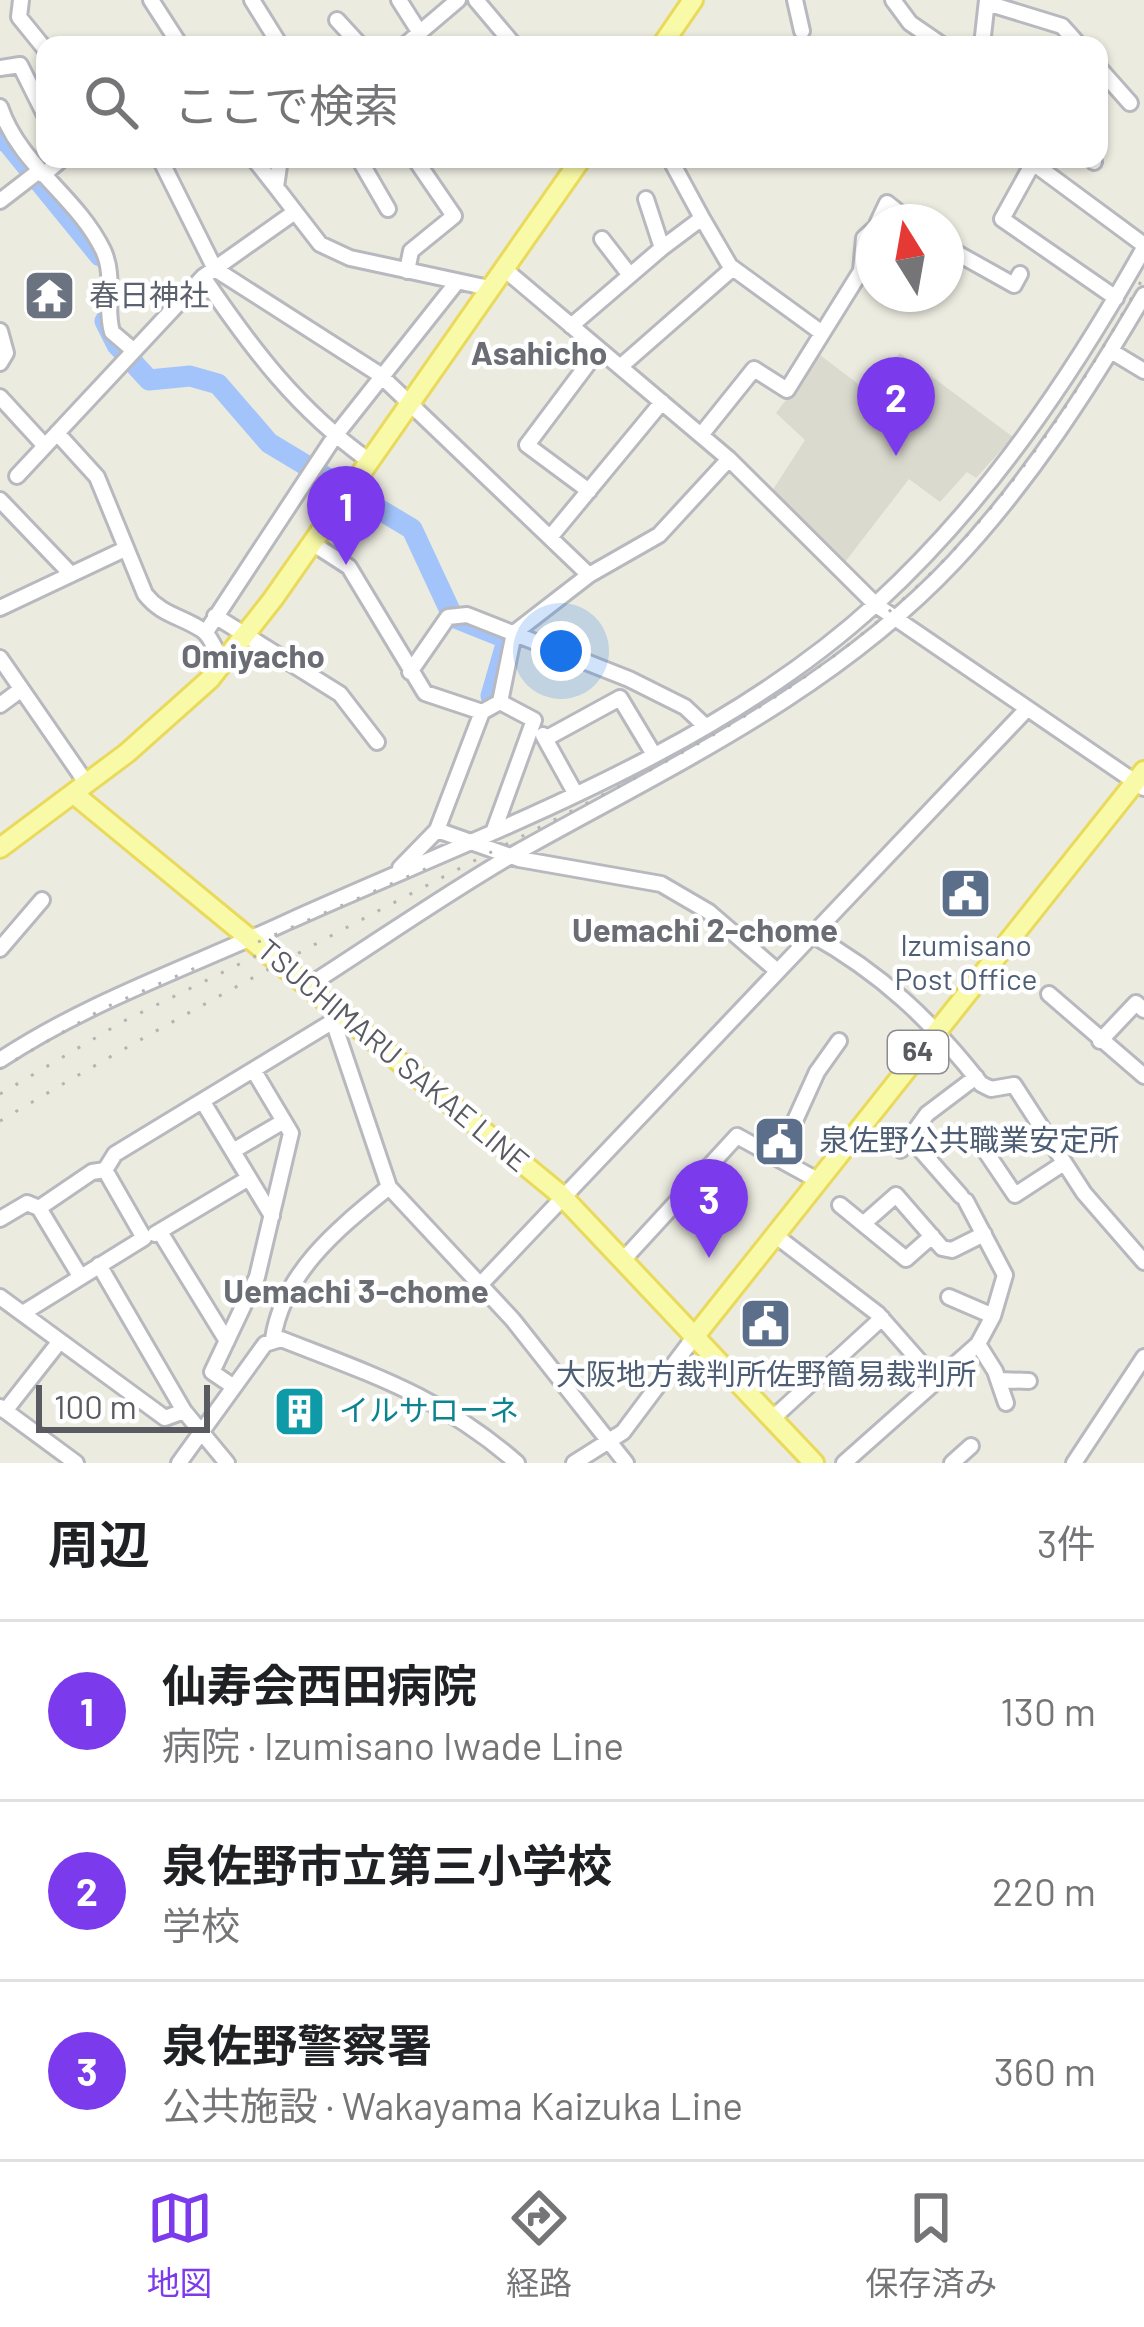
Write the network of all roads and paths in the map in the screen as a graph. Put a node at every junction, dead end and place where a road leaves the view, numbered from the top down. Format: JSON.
{"nodes":[{"id":1,"x":21,"y":0,"type":"edge"},
{"id":2,"x":151,"y":0,"type":"edge"},
{"id":3,"x":252,"y":0,"type":"edge"},
{"id":4,"x":399,"y":0,"type":"edge"},
{"id":5,"x":458,"y":0,"type":"edge"},
{"id":6,"x":476,"y":0,"type":"edge"},
{"id":7,"x":693,"y":0,"type":"edge"},
{"id":8,"x":795,"y":0,"type":"edge"},
{"id":9,"x":893,"y":0,"type":"edge"},
{"id":10,"x":987,"y":1,"type":"edge"},
{"id":11,"x":337,"y":20,"type":"dead end"},
{"id":12,"x":802,"y":31,"type":"dead end"},
{"id":13,"x":420,"y":33,"type":"junction"},
{"id":14,"x":174,"y":36,"type":"edge"},
{"id":15,"x":274,"y":36,"type":"edge"},
{"id":16,"x":352,"y":36,"type":"edge"},
{"id":17,"x":416,"y":36,"type":"edge"},
{"id":18,"x":506,"y":36,"type":"edge"},
{"id":19,"x":670,"y":36,"type":"edge"},
{"id":20,"x":928,"y":36,"type":"edge"},
{"id":21,"x":983,"y":36,"type":"edge"},
{"id":22,"x":1071,"y":36,"type":"edge"},
{"id":23,"x":36,"y":38,"type":"edge"},
{"id":24,"x":0,"y":68,"type":"edge"},
{"id":25,"x":1108,"y":78,"type":"edge"},
{"id":26,"x":36,"y":97,"type":"edge"},
{"id":27,"x":1130,"y":103,"type":"dead end"},
{"id":28,"x":0,"y":107,"type":"edge"},
{"id":29,"x":47,"y":168,"type":"edge"},
{"id":30,"x":164,"y":168,"type":"edge"},
{"id":31,"x":261,"y":168,"type":"edge"},
{"id":32,"x":279,"y":168,"type":"edge"},
{"id":33,"x":364,"y":168,"type":"edge"},
{"id":34,"x":421,"y":168,"type":"edge"},
{"id":35,"x":575,"y":168,"type":"edge"},
{"id":36,"x":675,"y":168,"type":"edge"},
{"id":37,"x":1031,"y":168,"type":"edge"},
{"id":38,"x":1044,"y":168,"type":"edge"},
{"id":39,"x":37,"y":174,"type":"junction"},
{"id":40,"x":276,"y":188,"type":"junction"},
{"id":41,"x":646,"y":199,"type":"dead end"},
{"id":42,"x":0,"y":201,"type":"edge"},
{"id":43,"x":388,"y":209,"type":"dead end"},
{"id":44,"x":292,"y":214,"type":"junction"},
{"id":45,"x":701,"y":218,"type":"junction"},
{"id":46,"x":602,"y":238,"type":"dead end"},
{"id":47,"x":1144,"y":247,"type":"edge"},
{"id":48,"x":662,"y":248,"type":"junction"},
{"id":49,"x":964,"y":258,"type":"edge"},
{"id":50,"x":503,"y":268,"type":"junction"},
{"id":51,"x":733,"y":268,"type":"junction"},
{"id":52,"x":407,"y":271,"type":"junction"},
{"id":53,"x":209,"y":273,"type":"junction"},
{"id":54,"x":629,"y":274,"type":"junction"},
{"id":55,"x":1020,"y":274,"type":"dead end"},
{"id":56,"x":856,"y":279,"type":"edge"},
{"id":57,"x":457,"y":282,"type":"junction"},
{"id":58,"x":489,"y":288,"type":"junction"},
{"id":59,"x":1144,"y":295,"type":"edge"},
{"id":60,"x":1116,"y":298,"type":"junction"},
{"id":61,"x":1139,"y":316,"type":"edge"},
{"id":62,"x":572,"y":326,"type":"junction"},
{"id":63,"x":1097,"y":327,"type":"junction"},
{"id":64,"x":0,"y":331,"type":"edge"},
{"id":65,"x":822,"y":333,"type":"junction"},
{"id":66,"x":1114,"y":345,"type":"junction"},
{"id":67,"x":599,"y":350,"type":"junction"},
{"id":68,"x":130,"y":354,"type":"junction"},
{"id":69,"x":0,"y":363,"type":"edge"},
{"id":70,"x":620,"y":367,"type":"junction"},
{"id":71,"x":1143,"y":368,"type":"edge"},
{"id":72,"x":379,"y":374,"type":"junction"},
{"id":73,"x":0,"y":397,"type":"edge"},
{"id":74,"x":410,"y":400,"type":"junction"},
{"id":75,"x":662,"y":402,"type":"junction"},
{"id":76,"x":57,"y":433,"type":"junction"},
{"id":77,"x":701,"y":435,"type":"junction"},
{"id":78,"x":335,"y":436,"type":"junction"},
{"id":79,"x":45,"y":446,"type":"junction"},
{"id":80,"x":729,"y":459,"type":"junction"},
{"id":81,"x":368,"y":460,"type":"junction"},
{"id":82,"x":17,"y":476,"type":"dead end"},
{"id":83,"x":589,"y":491,"type":"junction"},
{"id":84,"x":0,"y":500,"type":"edge"},
{"id":85,"x":552,"y":535,"type":"junction"},
{"id":86,"x":312,"y":543,"type":"junction"},
{"id":87,"x":125,"y":549,"type":"junction"},
{"id":88,"x":69,"y":572,"type":"junction"},
{"id":89,"x":589,"y":575,"type":"junction"},
{"id":90,"x":876,"y":605,"type":"junction"},
{"id":91,"x":0,"y":608,"type":"edge"},
{"id":92,"x":215,"y":616,"type":"junction"},
{"id":93,"x":894,"y":617,"type":"junction"},
{"id":94,"x":206,"y":632,"type":"junction"},
{"id":95,"x":247,"y":633,"type":"junction"},
{"id":96,"x":514,"y":633,"type":"junction"},
{"id":97,"x":0,"y":658,"type":"edge"},
{"id":98,"x":226,"y":659,"type":"junction"},
{"id":99,"x":410,"y":672,"type":"junction"},
{"id":100,"x":629,"y":680,"type":"junction"},
{"id":101,"x":19,"y":691,"type":"junction"},
{"id":102,"x":620,"y":698,"type":"junction"},
{"id":103,"x":500,"y":702,"type":"junction"},
{"id":104,"x":0,"y":705,"type":"edge"},
{"id":105,"x":1024,"y":711,"type":"junction"},
{"id":106,"x":482,"y":712,"type":"junction"},
{"id":107,"x":534,"y":720,"type":"junction"},
{"id":108,"x":703,"y":724,"type":"junction"},
{"id":109,"x":545,"y":739,"type":"junction"},
{"id":110,"x":377,"y":742,"type":"dead end"},
{"id":111,"x":653,"y":753,"type":"junction"},
{"id":112,"x":1141,"y":781,"type":"edge"},
{"id":113,"x":80,"y":789,"type":"junction"},
{"id":114,"x":574,"y":791,"type":"junction"},
{"id":115,"x":437,"y":830,"type":"junction"},
{"id":116,"x":494,"y":830,"type":"junction"},
{"id":117,"x":470,"y":842,"type":"junction"},
{"id":118,"x":0,"y":848,"type":"edge"},
{"id":119,"x":511,"y":856,"type":"junction"},
{"id":120,"x":394,"y":875,"type":"junction"},
{"id":121,"x":42,"y":900,"type":"dead end"},
{"id":122,"x":809,"y":933,"type":"junction"},
{"id":123,"x":252,"y":938,"type":"junction"},
{"id":124,"x":0,"y":949,"type":"edge"},
{"id":125,"x":775,"y":969,"type":"junction"},
{"id":126,"x":308,"y":986,"type":"junction"},
{"id":127,"x":1049,"y":994,"type":"dead end"},
{"id":128,"x":1144,"y":1010,"type":"edge"},
{"id":129,"x":338,"y":1019,"type":"junction"},
{"id":130,"x":937,"y":1028,"type":"junction"},
{"id":131,"x":839,"y":1041,"type":"dead end"},
{"id":132,"x":1100,"y":1041,"type":"junction"},
{"id":133,"x":2,"y":1055,"type":"edge"},
{"id":134,"x":254,"y":1071,"type":"junction"},
{"id":135,"x":1144,"y":1076,"type":"edge"},
{"id":136,"x":976,"y":1077,"type":"junction"},
{"id":137,"x":203,"y":1102,"type":"junction"},
{"id":138,"x":284,"y":1121,"type":"junction"},
{"id":139,"x":233,"y":1151,"type":"junction"},
{"id":140,"x":986,"y":1152,"type":"dead end"},
{"id":141,"x":778,"y":1158,"type":"junction"},
{"id":142,"x":1064,"y":1163,"type":"junction"},
{"id":143,"x":105,"y":1170,"type":"junction"},
{"id":144,"x":249,"y":1178,"type":"junction"},
{"id":145,"x":819,"y":1181,"type":"junction"},
{"id":146,"x":389,"y":1187,"type":"junction"},
{"id":147,"x":560,"y":1196,"type":"junction"},
{"id":148,"x":840,"y":1204,"type":"dead end"},
{"id":149,"x":39,"y":1208,"type":"junction"},
{"id":150,"x":272,"y":1216,"type":"junction"},
{"id":151,"x":0,"y":1219,"type":"edge"},
{"id":152,"x":863,"y":1224,"type":"junction"},
{"id":153,"x":984,"y":1234,"type":"junction"},
{"id":154,"x":152,"y":1235,"type":"junction"},
{"id":155,"x":776,"y":1236,"type":"junction"},
{"id":156,"x":932,"y":1236,"type":"junction"},
{"id":157,"x":623,"y":1260,"type":"junction"},
{"id":158,"x":1144,"y":1262,"type":"edge"},
{"id":159,"x":98,"y":1265,"type":"junction"},
{"id":160,"x":80,"y":1276,"type":"junction"},
{"id":161,"x":480,"y":1286,"type":"junction"},
{"id":162,"x":0,"y":1297,"type":"edge"},
{"id":163,"x":949,"y":1297,"type":"dead end"},
{"id":164,"x":23,"y":1313,"type":"junction"},
{"id":165,"x":993,"y":1316,"type":"junction"},
{"id":166,"x":882,"y":1318,"type":"junction"},
{"id":167,"x":695,"y":1336,"type":"junction"},
{"id":168,"x":273,"y":1339,"type":"junction"},
{"id":169,"x":60,"y":1341,"type":"junction"},
{"id":170,"x":227,"y":1341,"type":"junction"},
{"id":171,"x":978,"y":1344,"type":"junction"},
{"id":172,"x":1144,"y":1357,"type":"edge"},
{"id":173,"x":936,"y":1380,"type":"junction"},
{"id":174,"x":999,"y":1380,"type":"junction"},
{"id":175,"x":1028,"y":1381,"type":"dead end"},
{"id":176,"x":234,"y":1387,"type":"junction"},
{"id":177,"x":1006,"y":1403,"type":"dead end"},
{"id":178,"x":3,"y":1409,"type":"edge"},
{"id":179,"x":184,"y":1412,"type":"junction"},
{"id":180,"x":773,"y":1418,"type":"junction"},
{"id":181,"x":203,"y":1433,"type":"junction"},
{"id":182,"x":608,"y":1441,"type":"junction"},
{"id":183,"x":970,"y":1445,"type":"dead end"},
{"id":184,"x":76,"y":1463,"type":"edge"},
{"id":185,"x":178,"y":1463,"type":"edge"},
{"id":186,"x":227,"y":1463,"type":"edge"},
{"id":187,"x":517,"y":1463,"type":"edge"},
{"id":188,"x":574,"y":1463,"type":"edge"},
{"id":189,"x":626,"y":1463,"type":"edge"},
{"id":190,"x":814,"y":1463,"type":"edge"},
{"id":191,"x":844,"y":1463,"type":"edge"},
{"id":192,"x":952,"y":1463,"type":"edge"},
{"id":193,"x":1074,"y":1463,"type":"edge"}],
"edges":[{"from":1,"to":23,"type":"street"},
{"from":2,"to":14,"type":"street"},
{"from":3,"to":15,"type":"street"},
{"from":4,"to":13,"type":"street"},
{"from":5,"to":13,"type":"street"},
{"from":6,"to":18,"type":"street"},
{"from":7,"to":19,"type":"main road"},
{"from":8,"to":12,"type":"street"},
{"from":9,"to":20,"type":"street"},
{"from":10,"to":21,"type":"street"},
{"from":10,"to":22,"type":"street"},
{"from":11,"to":16,"type":"street"},
{"from":13,"to":17,"type":"street"},
{"from":24,"to":26,"type":"street"},
{"from":25,"to":27,"type":"street"},
{"from":28,"to":39,"type":"street"},
{"from":29,"to":39,"type":"street"},
{"from":30,"to":53,"type":"street"},
{"from":31,"to":40,"type":"street"},
{"from":32,"to":40,"type":"street"},
{"from":33,"to":43,"type":"street"},
{"from":34,"to":52,"type":"street"},
{"from":35,"to":50,"type":"main road"},
{"from":36,"to":45,"type":"street"},
{"from":37,"to":60,"type":"street"},
{"from":38,"to":47,"type":"street"},
{"from":39,"to":42,"type":"street"},
{"from":39,"to":68,"type":"street"},
{"from":40,"to":44,"type":"street"},
{"from":41,"to":48,"type":"street"},
{"from":44,"to":52,"type":"street"},
{"from":44,"to":53,"type":"street"},
{"from":45,"to":48,"type":"street"},
{"from":45,"to":51,"type":"street"},
{"from":46,"to":54,"type":"street"},
{"from":47,"to":60,"type":"street"},
{"from":48,"to":54,"type":"street"},
{"from":49,"to":55,"type":"street"},
{"from":50,"to":58,"type":"main road"},
{"from":50,"to":62,"type":"street"},
{"from":51,"to":65,"type":"street"},
{"from":51,"to":70,"type":"street"},
{"from":52,"to":57,"type":"street"},
{"from":53,"to":68,"type":"street"},
{"from":53,"to":72,"type":"street"},
{"from":53,"to":78,"type":"street"},
{"from":54,"to":62,"type":"street"},
{"from":56,"to":65,"type":"street"},
{"from":57,"to":58,"type":"street"},
{"from":57,"to":72,"type":"street"},
{"from":58,"to":74,"type":"main road"},
{"from":59,"to":61,"type":"street"},
{"from":60,"to":63,"type":"street"},
{"from":61,"to":66,"type":"street"},
{"from":62,"to":67,"type":"street"},
{"from":63,"to":66,"type":"street"},
{"from":63,"to":90,"type":"street"},
{"from":64,"to":69,"type":"street"},
{"from":65,"to":77,"type":"street"},
{"from":66,"to":71,"type":"street"},
{"from":66,"to":93,"type":"street"},
{"from":67,"to":70,"type":"street"},
{"from":67,"to":83,"type":"street"},
{"from":68,"to":76,"type":"street"},
{"from":70,"to":75,"type":"street"},
{"from":72,"to":74,"type":"street"},
{"from":72,"to":78,"type":"street"},
{"from":73,"to":79,"type":"street"},
{"from":74,"to":81,"type":"main road"},
{"from":74,"to":85,"type":"street"},
{"from":75,"to":77,"type":"street"},
{"from":75,"to":83,"type":"street"},
{"from":76,"to":79,"type":"street"},
{"from":76,"to":87,"type":"street"},
{"from":77,"to":80,"type":"street"},
{"from":78,"to":81,"type":"street"},
{"from":78,"to":92,"type":"street"},
{"from":79,"to":82,"type":"street"},
{"from":80,"to":89,"type":"street"},
{"from":80,"to":90,"type":"street"},
{"from":81,"to":86,"type":"main road"},
{"from":83,"to":85,"type":"street"},
{"from":84,"to":88,"type":"street"},
{"from":85,"to":89,"type":"street"},
{"from":86,"to":95,"type":"main road"},
{"from":86,"to":99,"type":"street"},
{"from":87,"to":88,"type":"street"},
{"from":87,"to":94,"type":"street"},
{"from":88,"to":91,"type":"street"},
{"from":89,"to":96,"type":"street"},
{"from":90,"to":93,"type":"street"},
{"from":90,"to":108,"type":"street"},
{"from":92,"to":94,"type":"street"},
{"from":92,"to":95,"type":"street"},
{"from":93,"to":105,"type":"street"},
{"from":93,"to":119,"type":"street"},
{"from":94,"to":98,"type":"street"},
{"from":95,"to":98,"type":"main road"},
{"from":95,"to":110,"type":"street"},
{"from":96,"to":99,"type":"street"},
{"from":96,"to":100,"type":"street"},
{"from":96,"to":103,"type":"street"},
{"from":97,"to":101,"type":"street"},
{"from":98,"to":113,"type":"main road"},
{"from":99,"to":106,"type":"street"},
{"from":100,"to":102,"type":"street"},
{"from":100,"to":108,"type":"street"},
{"from":101,"to":104,"type":"street"},
{"from":101,"to":113,"type":"street"},
{"from":102,"to":109,"type":"street"},
{"from":102,"to":111,"type":"street"},
{"from":103,"to":106,"type":"street"},
{"from":103,"to":107,"type":"street"},
{"from":105,"to":112,"type":"street"},
{"from":105,"to":122,"type":"street"},
{"from":106,"to":115,"type":"street"},
{"from":107,"to":109,"type":"street"},
{"from":107,"to":116,"type":"street"},
{"from":108,"to":111,"type":"street"},
{"from":109,"to":114,"type":"street"},
{"from":111,"to":114,"type":"street"},
{"from":112,"to":130,"type":"main road","number":"64"},
{"from":113,"to":118,"type":"main road"},
{"from":113,"to":123,"type":"main road","name":"TSUCHIMARU SAKAE LINE"},
{"from":114,"to":116,"type":"street"},
{"from":115,"to":117,"type":"street"},
{"from":115,"to":120,"type":"street"},
{"from":116,"to":117,"type":"street"},
{"from":117,"to":119,"type":"street"},
{"from":117,"to":120,"type":"street"},
{"from":119,"to":125,"type":"street"},
{"from":119,"to":126,"type":"street"},
{"from":120,"to":123,"type":"street"},
{"from":121,"to":124,"type":"street"},
{"from":122,"to":125,"type":"street"},
{"from":122,"to":130,"type":"street"},
{"from":123,"to":126,"type":"main road","name":"TSUCHIMARU SAKAE LINE"},
{"from":123,"to":133,"type":"street"},
{"from":125,"to":147,"type":"street"},
{"from":126,"to":129,"type":"main road","name":"TSUCHIMARU SAKAE LINE"},
{"from":127,"to":132,"type":"street"},
{"from":128,"to":132,"type":"street"},
{"from":129,"to":134,"type":"street"},
{"from":129,"to":146,"type":"street"},
{"from":129,"to":147,"type":"main road","name":"TSUCHIMARU SAKAE LINE"},
{"from":130,"to":136,"type":"street"},
{"from":130,"to":145,"type":"main road","number":"64"},
{"from":131,"to":141,"type":"street"},
{"from":132,"to":135,"type":"street"},
{"from":134,"to":137,"type":"street"},
{"from":134,"to":138,"type":"street"},
{"from":136,"to":142,"type":"street"},
{"from":136,"to":153,"type":"street"},
{"from":137,"to":139,"type":"street"},
{"from":137,"to":143,"type":"street"},
{"from":138,"to":139,"type":"street"},
{"from":138,"to":150,"type":"street"},
{"from":139,"to":144,"type":"street"},
{"from":140,"to":142,"type":"street"},
{"from":141,"to":145,"type":"street"},
{"from":141,"to":157,"type":"street"},
{"from":142,"to":158,"type":"street"},
{"from":143,"to":149,"type":"street"},
{"from":143,"to":154,"type":"street"},
{"from":144,"to":150,"type":"street"},
{"from":144,"to":154,"type":"street"},
{"from":145,"to":155,"type":"main road","number":"64"},
{"from":146,"to":161,"type":"street"},
{"from":146,"to":168,"type":"street"},
{"from":147,"to":157,"type":"main road","name":"TSUCHIMARU SAKAE LINE"},
{"from":147,"to":161,"type":"street"},
{"from":148,"to":152,"type":"street"},
{"from":149,"to":151,"type":"street"},
{"from":149,"to":160,"type":"street"},
{"from":150,"to":170,"type":"street"},
{"from":152,"to":156,"type":"street"},
{"from":152,"to":156,"type":"street"},
{"from":153,"to":156,"type":"street"},
{"from":153,"to":165,"type":"street"},
{"from":154,"to":159,"type":"street"},
{"from":154,"to":170,"type":"street"},
{"from":155,"to":166,"type":"street"},
{"from":155,"to":167,"type":"main road","number":"64"},
{"from":157,"to":167,"type":"main road","name":"TSUCHIMARU SAKAE LINE"},
{"from":159,"to":160,"type":"street"},
{"from":159,"to":179,"type":"street"},
{"from":160,"to":164,"type":"street"},
{"from":161,"to":182,"type":"street"},
{"from":162,"to":164,"type":"street"},
{"from":163,"to":165,"type":"street"},
{"from":164,"to":169,"type":"street"},
{"from":165,"to":171,"type":"street"},
{"from":166,"to":173,"type":"street"},
{"from":166,"to":180,"type":"street"},
{"from":167,"to":180,"type":"main road","name":"TSUCHIMARU SAKAE LINE"},
{"from":167,"to":182,"type":"street"},
{"from":168,"to":176,"type":"street"},
{"from":168,"to":187,"type":"street"},
{"from":169,"to":178,"type":"street"},
{"from":169,"to":179,"type":"street"},
{"from":170,"to":176,"type":"street"},
{"from":171,"to":173,"type":"street"},
{"from":171,"to":174,"type":"street"},
{"from":172,"to":193,"type":"street"},
{"from":173,"to":191,"type":"street"},
{"from":174,"to":175,"type":"street"},
{"from":174,"to":177,"type":"street"},
{"from":176,"to":181,"type":"street"},
{"from":178,"to":184,"type":"street"},
{"from":179,"to":181,"type":"street"},
{"from":180,"to":190,"type":"main road","name":"TSUCHIMARU SAKAE LINE"},
{"from":181,"to":185,"type":"street"},
{"from":181,"to":186,"type":"street"},
{"from":182,"to":188,"type":"street"},
{"from":182,"to":189,"type":"street"},
{"from":183,"to":192,"type":"street"}]}
